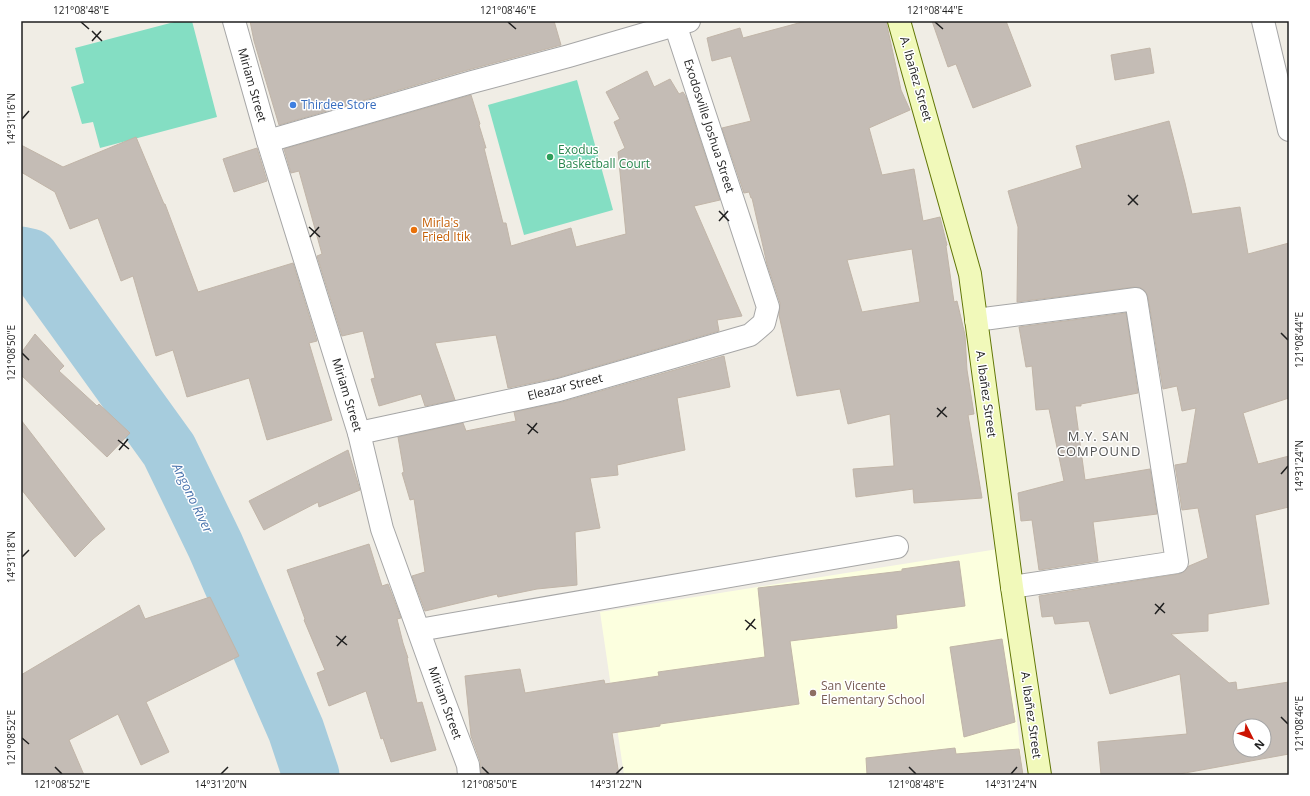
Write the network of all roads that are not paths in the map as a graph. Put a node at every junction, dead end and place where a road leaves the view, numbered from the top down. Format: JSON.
{"nodes":[{"id":1,"x":234,"y":21,"type":"edge"},
{"id":2,"x":899,"y":21,"type":"edge"},
{"id":3,"x":1263,"y":21,"type":"edge"},
{"id":4,"x":680,"y":22,"type":"edge"},
{"id":5,"x":1289,"y":130,"type":"edge"},
{"id":6,"x":268,"y":141,"type":"junction"},
{"id":7,"x":976,"y":320,"type":"junction"},
{"id":8,"x":764,"y":323,"type":"joint"},
{"id":9,"x":359,"y":433,"type":"junction"},
{"id":10,"x":897,"y":547,"type":"dead end"},
{"id":11,"x":1012,"y":586,"type":"junction"},
{"id":12,"x":419,"y":630,"type":"junction"},
{"id":13,"x":469,"y":770,"type":"edge"},
{"id":14,"x":1040,"y":775,"type":"edge"}],
"edges":[{"from":1,"to":6,"type":"street","name":"Miriam Street"},
{"from":2,"to":7,"type":"street","name":"A. Ibañez Street"},
{"from":3,"to":5,"type":"street"},
{"from":4,"to":6,"type":"street"},
{"from":4,"to":8,"type":"street","name":"Exodosville Joshua Street"},
{"from":6,"to":9,"type":"street","name":"Miriam Street"},
{"from":7,"to":11,"type":"street","name":"A. Ibañez Street"},
{"from":7,"to":11,"type":"street"},
{"from":8,"to":9,"type":"street","name":"Eleazar Street"},
{"from":9,"to":12,"type":"street","name":"Miriam Street"},
{"from":10,"to":12,"type":"street"},
{"from":11,"to":14,"type":"street","name":"A. Ibañez Street"},
{"from":12,"to":13,"type":"street","name":"Miriam Street"}]}
